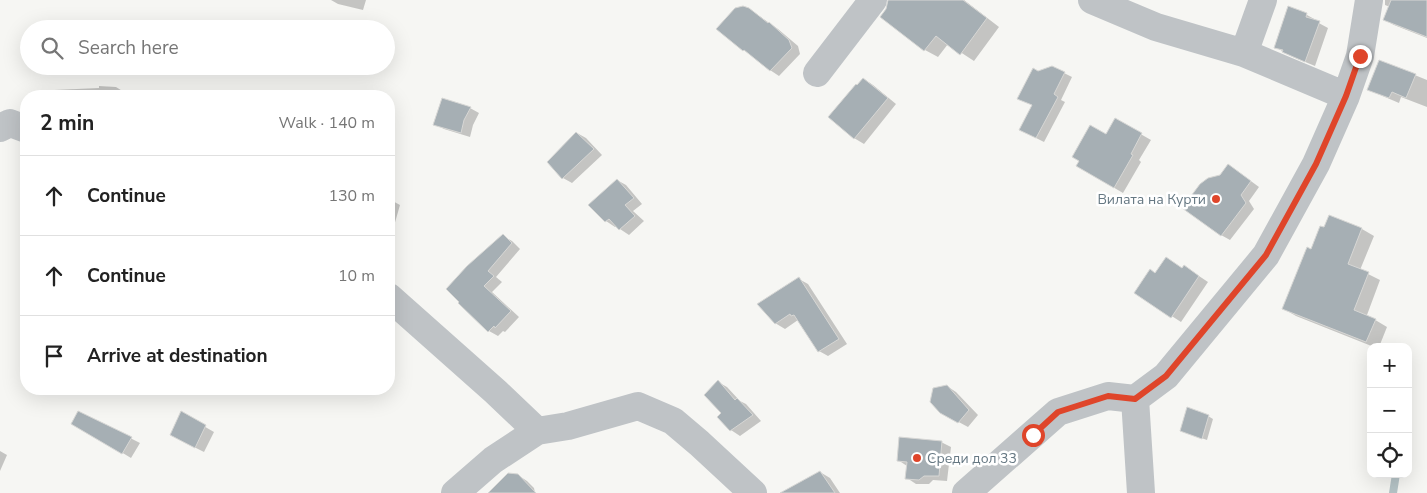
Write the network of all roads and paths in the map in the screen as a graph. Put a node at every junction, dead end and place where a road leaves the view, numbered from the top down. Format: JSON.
{"nodes":[{"id":1,"x":872,"y":0,"type":"edge"},
{"id":2,"x":1092,"y":0,"type":"edge"},
{"id":3,"x":1263,"y":0,"type":"edge"},
{"id":4,"x":1369,"y":0,"type":"edge"},
{"id":5,"x":1244,"y":53,"type":"junction"},
{"id":6,"x":817,"y":73,"type":"dead end"},
{"id":7,"x":1346,"y":96,"type":"junction"},
{"id":8,"x":20,"y":127,"type":"edge"},
{"id":9,"x":0,"y":128,"type":"edge"},
{"id":10,"x":395,"y":302,"type":"edge"},
{"id":11,"x":1135,"y":399,"type":"junction"},
{"id":12,"x":537,"y":431,"type":"junction"},
{"id":13,"x":455,"y":493,"type":"edge"},
{"id":14,"x":753,"y":493,"type":"edge"},
{"id":15,"x":966,"y":493,"type":"edge"},
{"id":16,"x":1142,"y":493,"type":"edge"}],
"edges":[{"from":1,"to":6,"type":"street"},
{"from":2,"to":5,"type":"street"},
{"from":3,"to":5,"type":"street"},
{"from":4,"to":7,"type":"street"},
{"from":5,"to":7,"type":"street"},
{"from":7,"to":11,"type":"street"},
{"from":8,"to":9,"type":"street"},
{"from":10,"to":12,"type":"street"},
{"from":11,"to":15,"type":"street"},
{"from":11,"to":16,"type":"street"},
{"from":12,"to":13,"type":"street"},
{"from":12,"to":14,"type":"street"}]}
